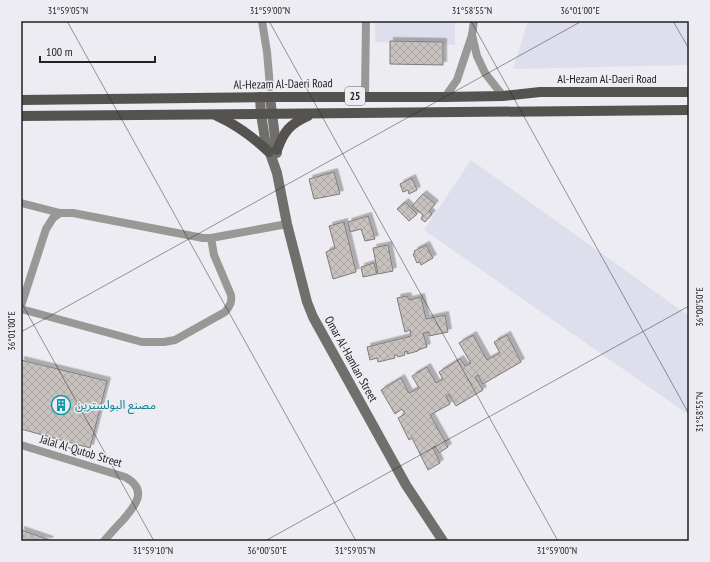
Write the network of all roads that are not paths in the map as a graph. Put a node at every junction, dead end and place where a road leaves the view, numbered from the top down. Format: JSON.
{"nodes":[{"id":1,"x":262,"y":21,"type":"edge"},
{"id":2,"x":366,"y":21,"type":"edge"},
{"id":3,"x":474,"y":21,"type":"edge"},
{"id":4,"x":472,"y":35,"type":"junction"},
{"id":5,"x":689,"y":92,"type":"edge"},
{"id":6,"x":267,"y":94,"type":"junction"},
{"id":7,"x":365,"y":96,"type":"junction"},
{"id":8,"x":503,"y":96,"type":"junction"},
{"id":9,"x":445,"y":98,"type":"junction"},
{"id":10,"x":21,"y":100,"type":"edge"},
{"id":11,"x":689,"y":110,"type":"edge"},
{"id":12,"x":261,"y":114,"type":"junction"},
{"id":13,"x":272,"y":114,"type":"junction"},
{"id":14,"x":312,"y":114,"type":"junction"},
{"id":15,"x":216,"y":115,"type":"junction"},
{"id":16,"x":21,"y":116,"type":"edge"},
{"id":17,"x":32,"y":116,"type":"junction"},
{"id":18,"x":21,"y":121,"type":"edge"},
{"id":19,"x":273,"y":151,"type":"junction"},
{"id":20,"x":21,"y":203,"type":"edge"},
{"id":21,"x":60,"y":213,"type":"junction"},
{"id":22,"x":287,"y":224,"type":"junction"},
{"id":23,"x":211,"y":238,"type":"junction"},
{"id":24,"x":21,"y":308,"type":"edge"},
{"id":25,"x":21,"y":445,"type":"edge"},
{"id":26,"x":104,"y":541,"type":"edge"},
{"id":27,"x":443,"y":541,"type":"edge"}],
"edges":[{"from":1,"to":6,"type":"street"},
{"from":2,"to":7,"type":"street"},
{"from":3,"to":4,"type":"street"},
{"from":4,"to":8,"type":"street"},
{"from":4,"to":9,"type":"street"},
{"from":5,"to":8,"type":"main road","name":"Al-Hezam Al-Daeri Road","number":"25"},
{"from":6,"to":7,"type":"main road","name":"Al-Hezam Al-Daeri Road","number":"25"},
{"from":6,"to":10,"type":"main road","name":"Al-Hezam Al-Daeri Road","number":"25"},
{"from":6,"to":12,"type":"street","name":"Omar Al-Hamlan Street"},
{"from":6,"to":13,"type":"street","name":"Omar Al-Hamlan Street"},
{"from":7,"to":9,"type":"main road","name":"Al-Hezam Al-Daeri Road","number":"25"},
{"from":8,"to":9,"type":"main road","name":"Al-Hezam Al-Daeri Road","number":"25"},
{"from":11,"to":14,"type":"main road","number":"25"},
{"from":12,"to":13,"type":"main road","number":"25"},
{"from":12,"to":15,"type":"main road","number":"25"},
{"from":12,"to":19,"type":"street","name":"Omar Al-Hamlan Street"},
{"from":13,"to":14,"type":"main road","number":"25"},
{"from":13,"to":19,"type":"street","name":"Omar Al-Hamlan Street"},
{"from":14,"to":19,"type":"main road"},
{"from":15,"to":17,"type":"main road","number":"25"},
{"from":15,"to":19,"type":"main road"},
{"from":16,"to":17,"type":"main road","number":"25"},
{"from":17,"to":18,"type":"street"},
{"from":19,"to":22,"type":"street","name":"Omar Al-Hamlan Street"},
{"from":20,"to":21,"type":"street"},
{"from":21,"to":23,"type":"street"},
{"from":21,"to":24,"type":"street"},
{"from":22,"to":23,"type":"street"},
{"from":22,"to":27,"type":"street","name":"Omar Al-Hamlan Street"},
{"from":23,"to":24,"type":"street"},
{"from":25,"to":26,"type":"street","name":"Jalal Al-Qutob Street"}]}
